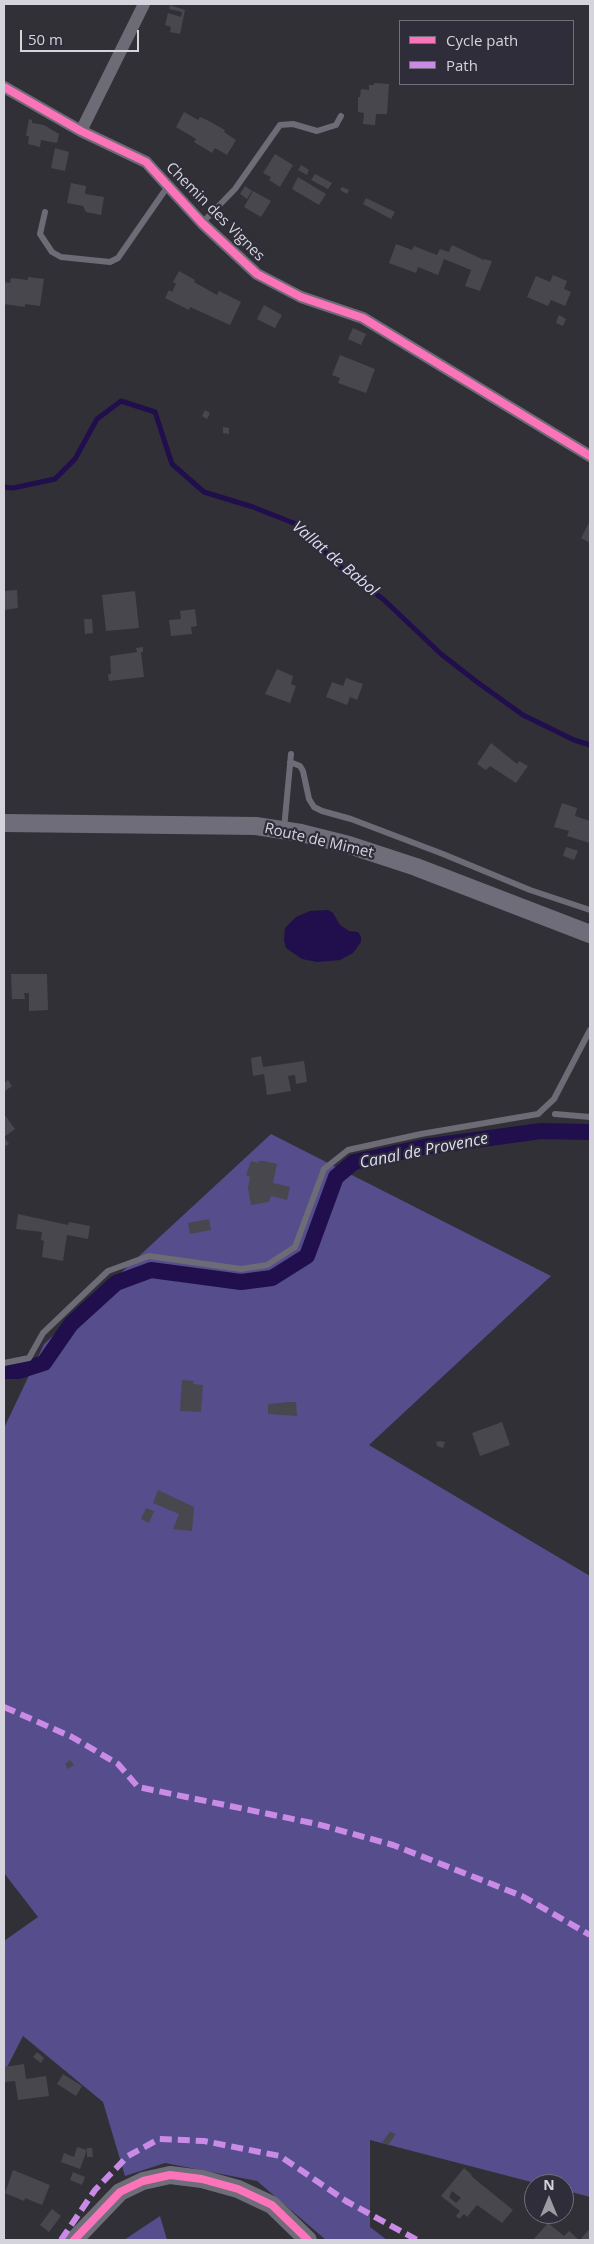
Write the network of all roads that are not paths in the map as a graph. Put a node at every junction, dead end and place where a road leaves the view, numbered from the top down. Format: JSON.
{"nodes":[{"id":1,"x":144,"y":4,"type":"edge"},
{"id":2,"x":4,"y":87,"type":"edge"},
{"id":3,"x":341,"y":116,"type":"dead end"},
{"id":4,"x":81,"y":131,"type":"junction"},
{"id":5,"x":168,"y":186,"type":"junction"},
{"id":6,"x":45,"y":212,"type":"dead end"},
{"id":7,"x":202,"y":223,"type":"junction"},
{"id":8,"x":590,"y":456,"type":"edge"},
{"id":9,"x":291,"y":754,"type":"dead end"},
{"id":10,"x":290,"y":762,"type":"junction"},
{"id":11,"x":4,"y":822,"type":"edge"},
{"id":12,"x":284,"y":830,"type":"junction"},
{"id":13,"x":590,"y":910,"type":"edge"},
{"id":14,"x":590,"y":934,"type":"edge"},
{"id":15,"x":590,"y":1030,"type":"edge"},
{"id":16,"x":555,"y":1114,"type":"dead end"},
{"id":17,"x":590,"y":1117,"type":"edge"},
{"id":18,"x":4,"y":1363,"type":"edge"},
{"id":19,"x":74,"y":2240,"type":"edge"},
{"id":20,"x":308,"y":2240,"type":"edge"}],
"edges":[{"from":1,"to":4,"type":"street"},
{"from":2,"to":4,"type":"street","name":"Chemin des Vignes"},
{"from":3,"to":7,"type":"lane"},
{"from":4,"to":5,"type":"street","name":"Chemin des Vignes"},
{"from":5,"to":6,"type":"lane"},
{"from":5,"to":7,"type":"street","name":"Chemin des Vignes"},
{"from":7,"to":8,"type":"street","name":"Chemin des Vignes"},
{"from":9,"to":10,"type":"lane"},
{"from":10,"to":12,"type":"lane"},
{"from":10,"to":13,"type":"lane"},
{"from":11,"to":12,"type":"main road","name":"Route de Mimet"},
{"from":12,"to":14,"type":"main road","name":"Route de Mimet"},
{"from":15,"to":18,"type":"lane"},
{"from":16,"to":17,"type":"lane"},
{"from":19,"to":20,"type":"main road"}]}
